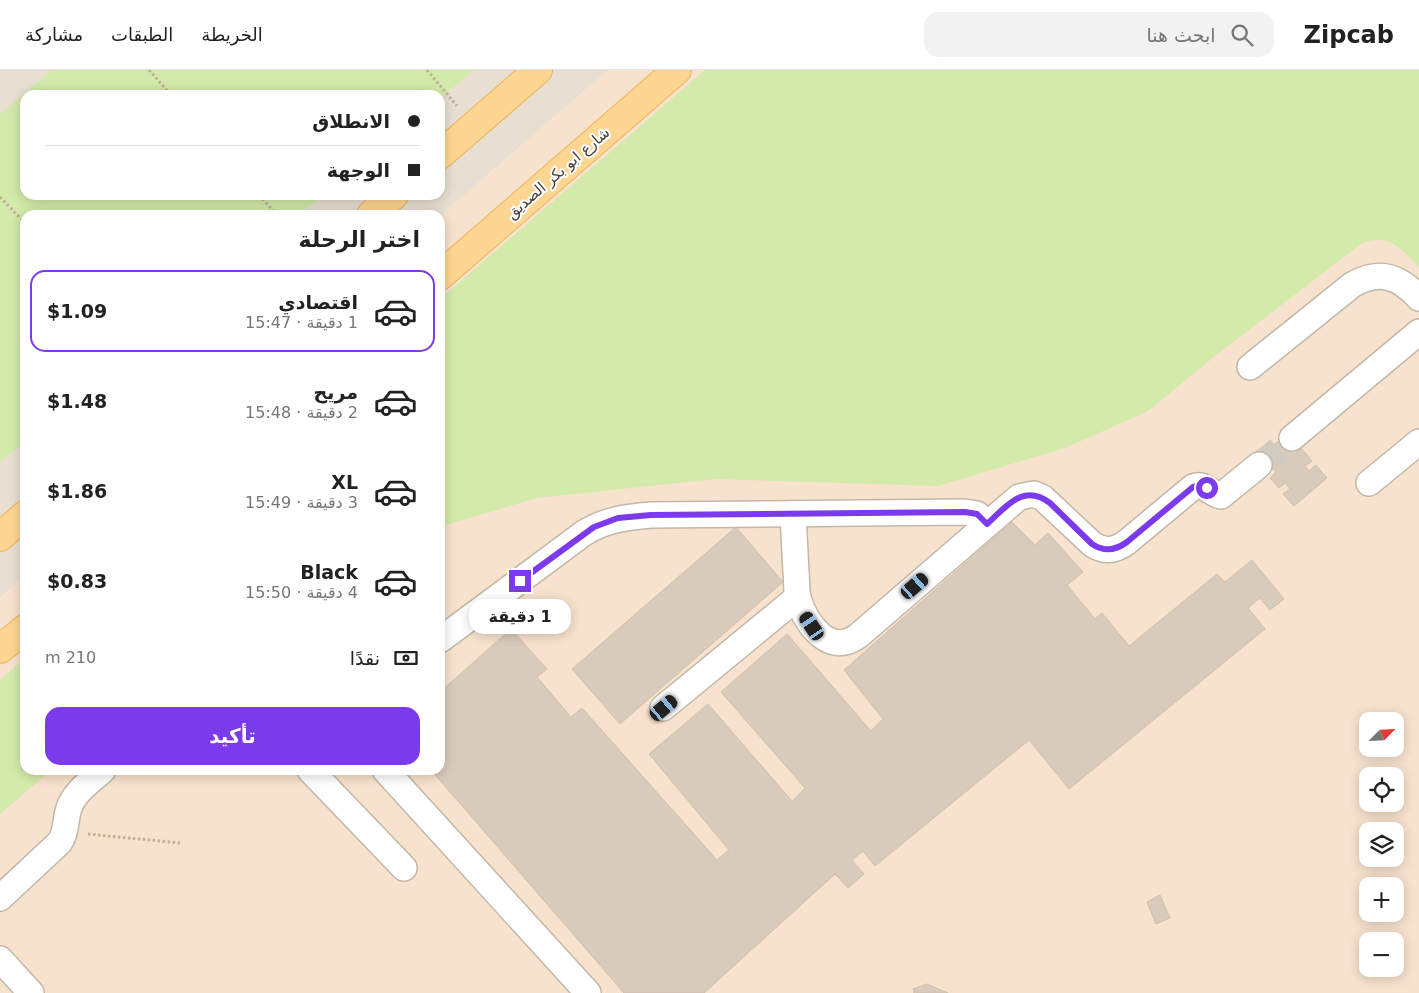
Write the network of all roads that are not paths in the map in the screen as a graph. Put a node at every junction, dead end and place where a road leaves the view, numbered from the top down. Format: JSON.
{"nodes":[{"id":1,"x":538,"y":70,"type":"edge"},
{"id":2,"x":677,"y":70,"type":"edge"},
{"id":3,"x":445,"y":151,"type":"edge"},
{"id":4,"x":388,"y":200,"type":"edge"},
{"id":5,"x":377,"y":210,"type":"edge"},
{"id":6,"x":445,"y":272,"type":"edge"},
{"id":7,"x":1419,"y":298,"type":"edge"},
{"id":8,"x":1419,"y":332,"type":"edge"},
{"id":9,"x":1250,"y":367,"type":"dead end"},
{"id":10,"x":1292,"y":438,"type":"tunnel mouth"},
{"id":11,"x":1419,"y":442,"type":"edge"},
{"id":12,"x":1259,"y":465,"type":"tunnel mouth"},
{"id":13,"x":1369,"y":483,"type":"dead end"},
{"id":14,"x":793,"y":514,"type":"junction"},
{"id":15,"x":20,"y":520,"type":"edge"},
{"id":16,"x":987,"y":524,"type":"junction"},
{"id":17,"x":0,"y":537,"type":"edge"},
{"id":18,"x":798,"y":597,"type":"junction"},
{"id":19,"x":20,"y":633,"type":"edge"},
{"id":20,"x":445,"y":636,"type":"edge"},
{"id":21,"x":0,"y":649,"type":"edge"},
{"id":22,"x":664,"y":708,"type":"dead end"},
{"id":23,"x":98,"y":775,"type":"edge"},
{"id":24,"x":315,"y":775,"type":"edge"},
{"id":25,"x":389,"y":775,"type":"edge"},
{"id":26,"x":404,"y":868,"type":"dead end"},
{"id":27,"x":0,"y":898,"type":"edge"},
{"id":28,"x":0,"y":959,"type":"edge"},
{"id":29,"x":31,"y":993,"type":"edge"},
{"id":30,"x":588,"y":993,"type":"edge"}],
"edges":[{"from":1,"to":3,"type":"main road"},
{"from":2,"to":6,"type":"main road","name":"شارع ابو بكر الصديق"},
{"from":4,"to":5,"type":"main road"},
{"from":7,"to":9,"type":"lane"},
{"from":8,"to":10,"type":"lane"},
{"from":11,"to":13,"type":"lane"},
{"from":12,"to":16,"type":"lane"},
{"from":14,"to":16,"type":"lane"},
{"from":14,"to":18,"type":"lane"},
{"from":14,"to":20,"type":"lane"},
{"from":15,"to":17,"type":"main road"},
{"from":16,"to":18,"type":"lane"},
{"from":18,"to":22,"type":"lane"},
{"from":19,"to":21,"type":"main road"},
{"from":23,"to":27,"type":"lane"},
{"from":24,"to":26,"type":"lane"},
{"from":25,"to":30,"type":"lane"},
{"from":28,"to":29,"type":"lane"}]}
